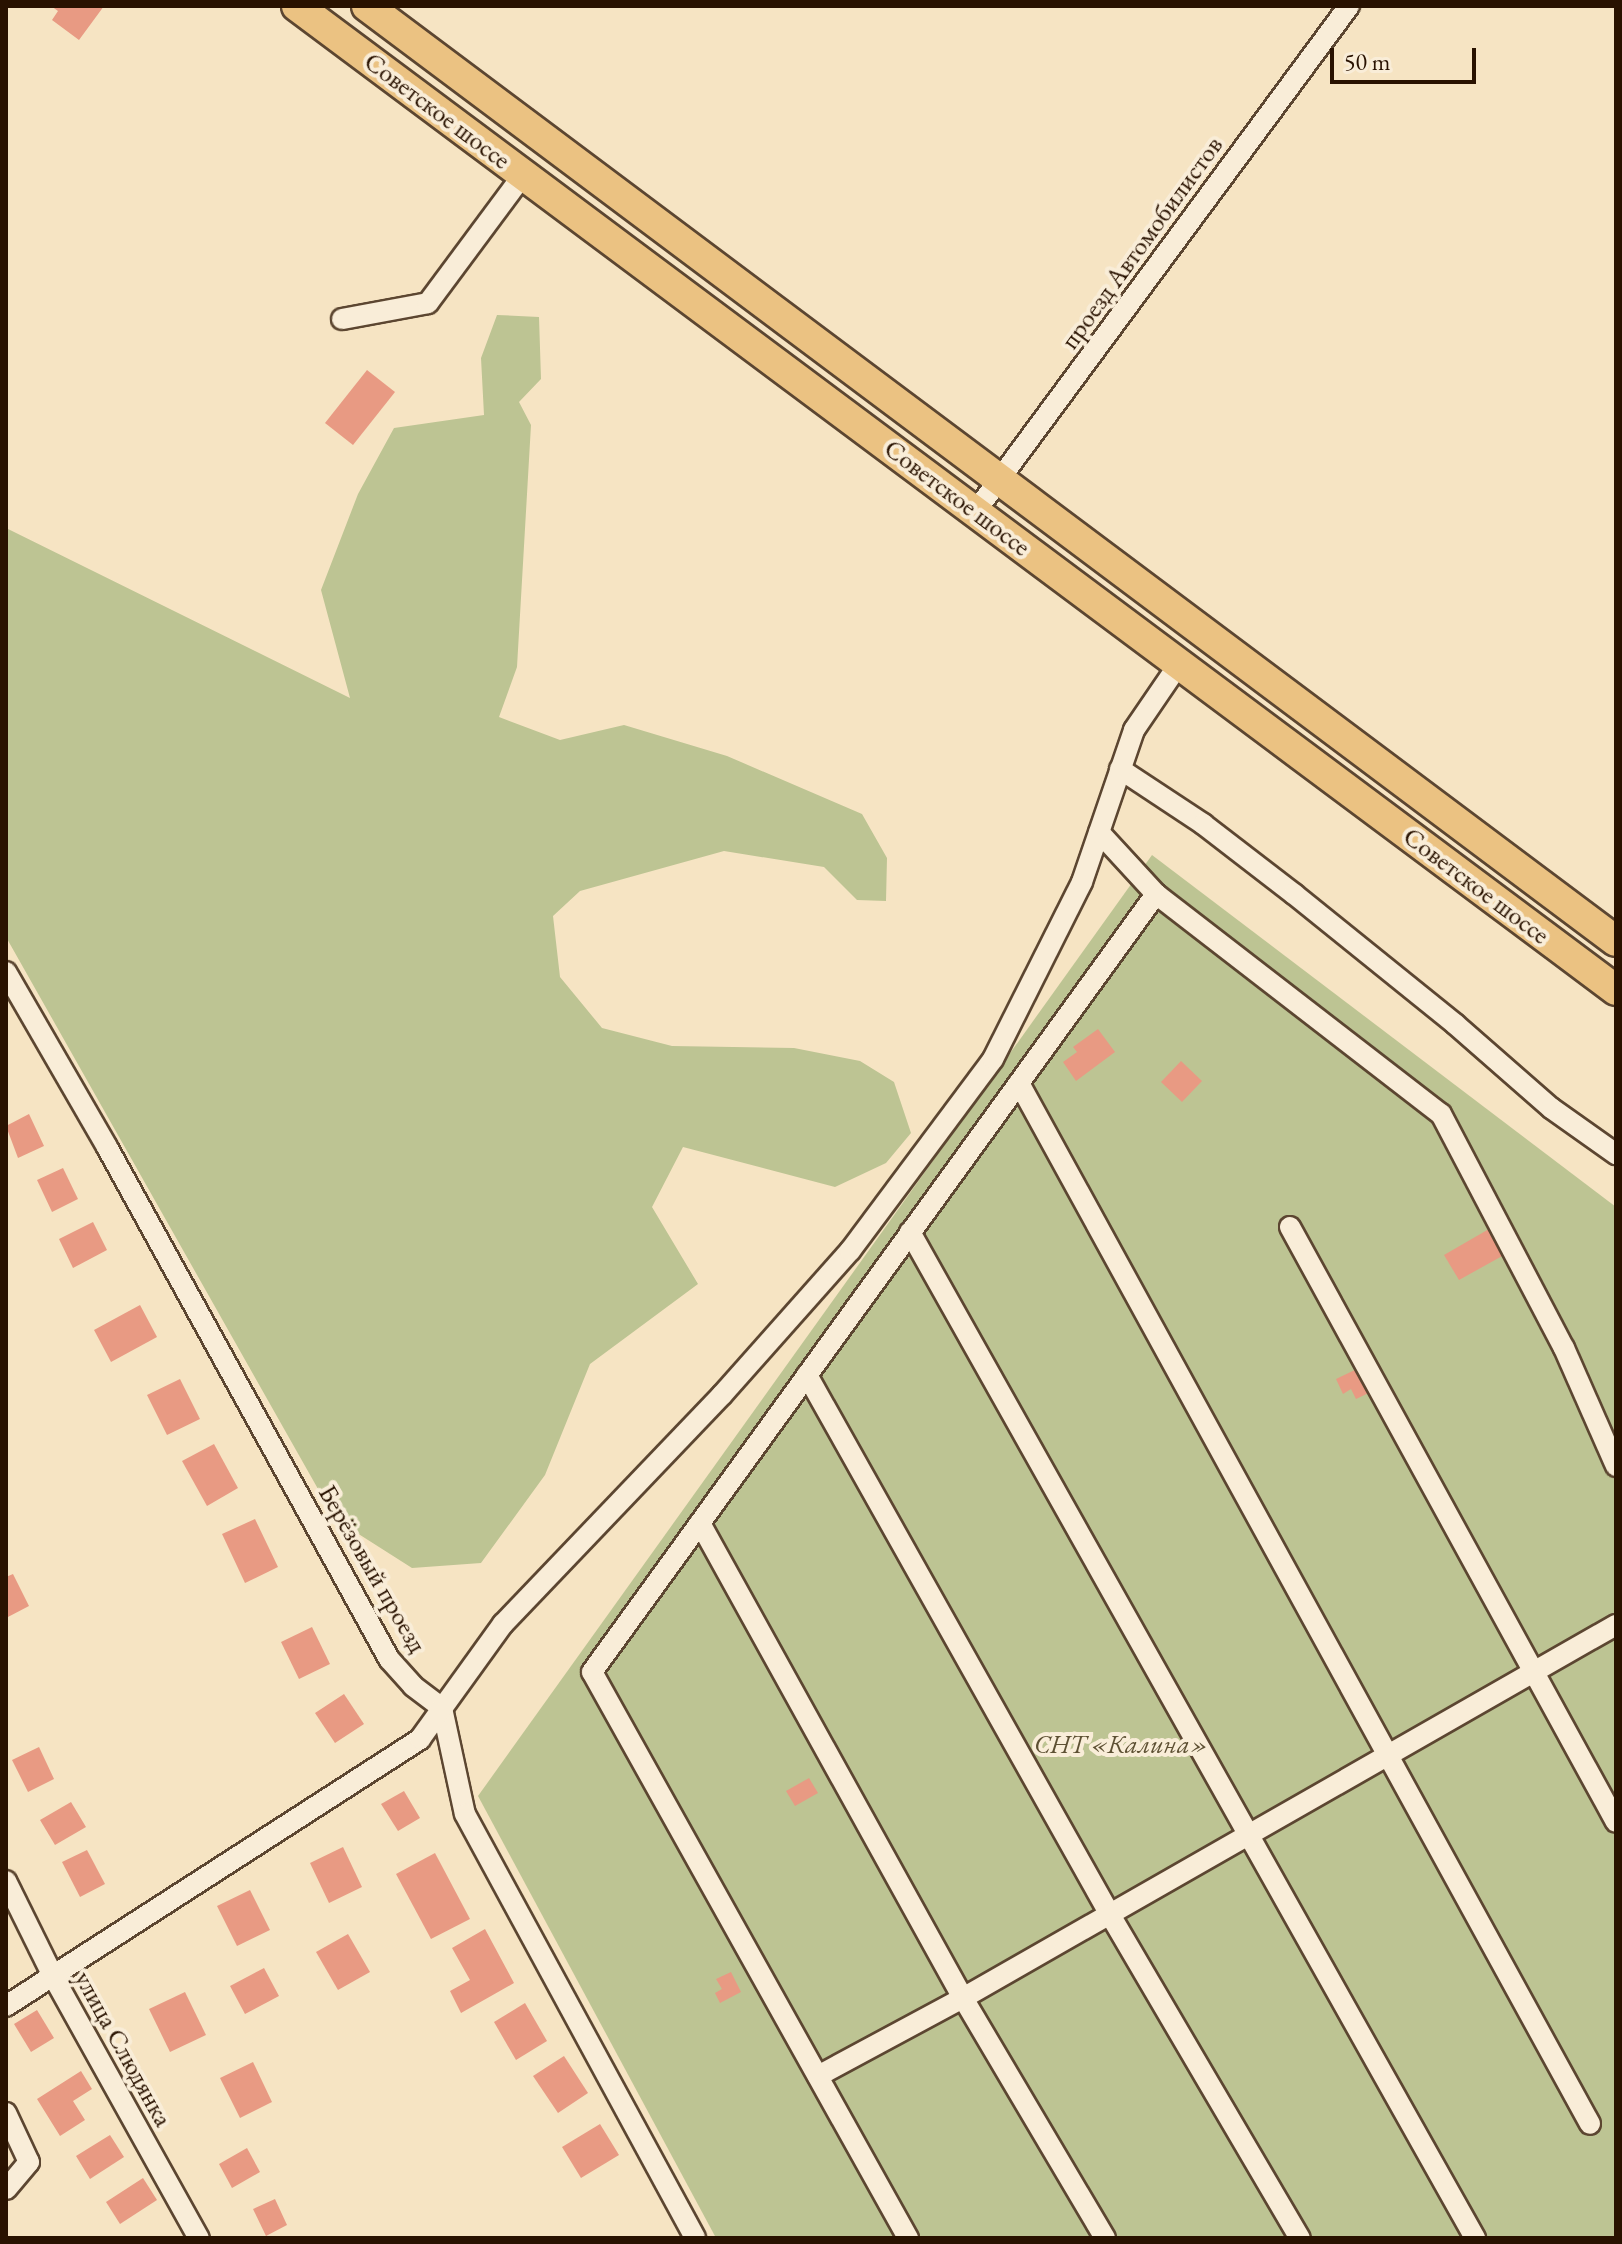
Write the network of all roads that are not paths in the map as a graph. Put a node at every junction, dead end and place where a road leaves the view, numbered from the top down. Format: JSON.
{"nodes":[{"id":1,"x":297,"y":6,"type":"edge"},
{"id":2,"x":367,"y":6,"type":"edge"},
{"id":3,"x":1349,"y":6,"type":"edge"},
{"id":4,"x":523,"y":175,"type":"junction"},
{"id":5,"x":342,"y":319,"type":"dead end"},
{"id":6,"x":999,"y":480,"type":"junction"},
{"id":7,"x":976,"y":511,"type":"junction"},
{"id":8,"x":1179,"y":664,"type":"junction"},
{"id":9,"x":1120,"y":769,"type":"junction"},
{"id":10,"x":1099,"y":832,"type":"junction"},
{"id":11,"x":1156,"y":894,"type":"junction"},
{"id":12,"x":1616,"y":941,"type":"edge"},
{"id":13,"x":6,"y":972,"type":"edge"},
{"id":14,"x":1616,"y":990,"type":"edge"},
{"id":15,"x":1019,"y":1083,"type":"junction"},
{"id":16,"x":1616,"y":1154,"type":"edge"},
{"id":17,"x":1290,"y":1227,"type":"dead end"},
{"id":18,"x":910,"y":1232,"type":"junction"},
{"id":19,"x":807,"y":1375,"type":"junction"},
{"id":20,"x":1616,"y":1466,"type":"edge"},
{"id":21,"x":700,"y":1523,"type":"junction"},
{"id":22,"x":1616,"y":1625,"type":"edge"},
{"id":23,"x":1535,"y":1672,"type":"junction"},
{"id":24,"x":442,"y":1708,"type":"junction"},
{"id":25,"x":1389,"y":1757,"type":"junction"},
{"id":26,"x":1616,"y":1822,"type":"edge"},
{"id":27,"x":1247,"y":1832,"type":"junction"},
{"id":28,"x":6,"y":1881,"type":"edge"},
{"id":29,"x":1109,"y":1913,"type":"junction"},
{"id":30,"x":54,"y":1978,"type":"junction"},
{"id":31,"x":963,"y":1998,"type":"junction"},
{"id":32,"x":6,"y":2006,"type":"edge"},
{"id":33,"x":818,"y":2076,"type":"junction"},
{"id":34,"x":6,"y":2113,"type":"edge"},
{"id":35,"x":1590,"y":2124,"type":"dead end"},
{"id":36,"x":6,"y":2189,"type":"edge"},
{"id":37,"x":199,"y":2238,"type":"edge"},
{"id":38,"x":695,"y":2238,"type":"edge"},
{"id":39,"x":908,"y":2238,"type":"edge"},
{"id":40,"x":1105,"y":2238,"type":"edge"},
{"id":41,"x":1300,"y":2238,"type":"edge"},
{"id":42,"x":1475,"y":2238,"type":"edge"}],
"edges":[{"from":1,"to":4,"type":"highway","name":"Советское шоссе"},
{"from":2,"to":6,"type":"highway","name":"Советское шоссе"},
{"from":3,"to":6,"type":"street","name":"проезд Автомобилистов"},
{"from":4,"to":5,"type":"street"},
{"from":4,"to":7,"type":"highway","name":"Советское шоссе"},
{"from":6,"to":7,"type":"street","name":"проезд Автомобилистов"},
{"from":6,"to":12,"type":"highway","name":"Советское шоссе"},
{"from":7,"to":8,"type":"highway","name":"Советское шоссе"},
{"from":8,"to":9,"type":"street"},
{"from":8,"to":14,"type":"highway","name":"Советское шоссе"},
{"from":9,"to":10,"type":"street"},
{"from":9,"to":16,"type":"street"},
{"from":10,"to":11,"type":"street"},
{"from":10,"to":24,"type":"street"},
{"from":11,"to":15,"type":"street"},
{"from":11,"to":20,"type":"street"},
{"from":13,"to":24,"type":"street","name":"Берёзовый проезд"},
{"from":15,"to":18,"type":"street"},
{"from":15,"to":25,"type":"street"},
{"from":17,"to":23,"type":"street"},
{"from":18,"to":19,"type":"street"},
{"from":18,"to":27,"type":"street"},
{"from":19,"to":21,"type":"street"},
{"from":19,"to":29,"type":"street"},
{"from":21,"to":31,"type":"street"},
{"from":21,"to":33,"type":"street"},
{"from":22,"to":23,"type":"street"},
{"from":23,"to":25,"type":"street"},
{"from":23,"to":26,"type":"street"},
{"from":24,"to":30,"type":"street"},
{"from":24,"to":38,"type":"street"},
{"from":25,"to":27,"type":"street"},
{"from":25,"to":35,"type":"street"},
{"from":27,"to":29,"type":"street"},
{"from":27,"to":42,"type":"street"},
{"from":28,"to":30,"type":"street","name":"улица Слюдянка"},
{"from":29,"to":31,"type":"street"},
{"from":29,"to":41,"type":"street"},
{"from":30,"to":32,"type":"street"},
{"from":30,"to":37,"type":"street","name":"улица Слюдянка"},
{"from":31,"to":33,"type":"street"},
{"from":31,"to":40,"type":"street"},
{"from":33,"to":39,"type":"street"},
{"from":34,"to":36,"type":"street"}]}
